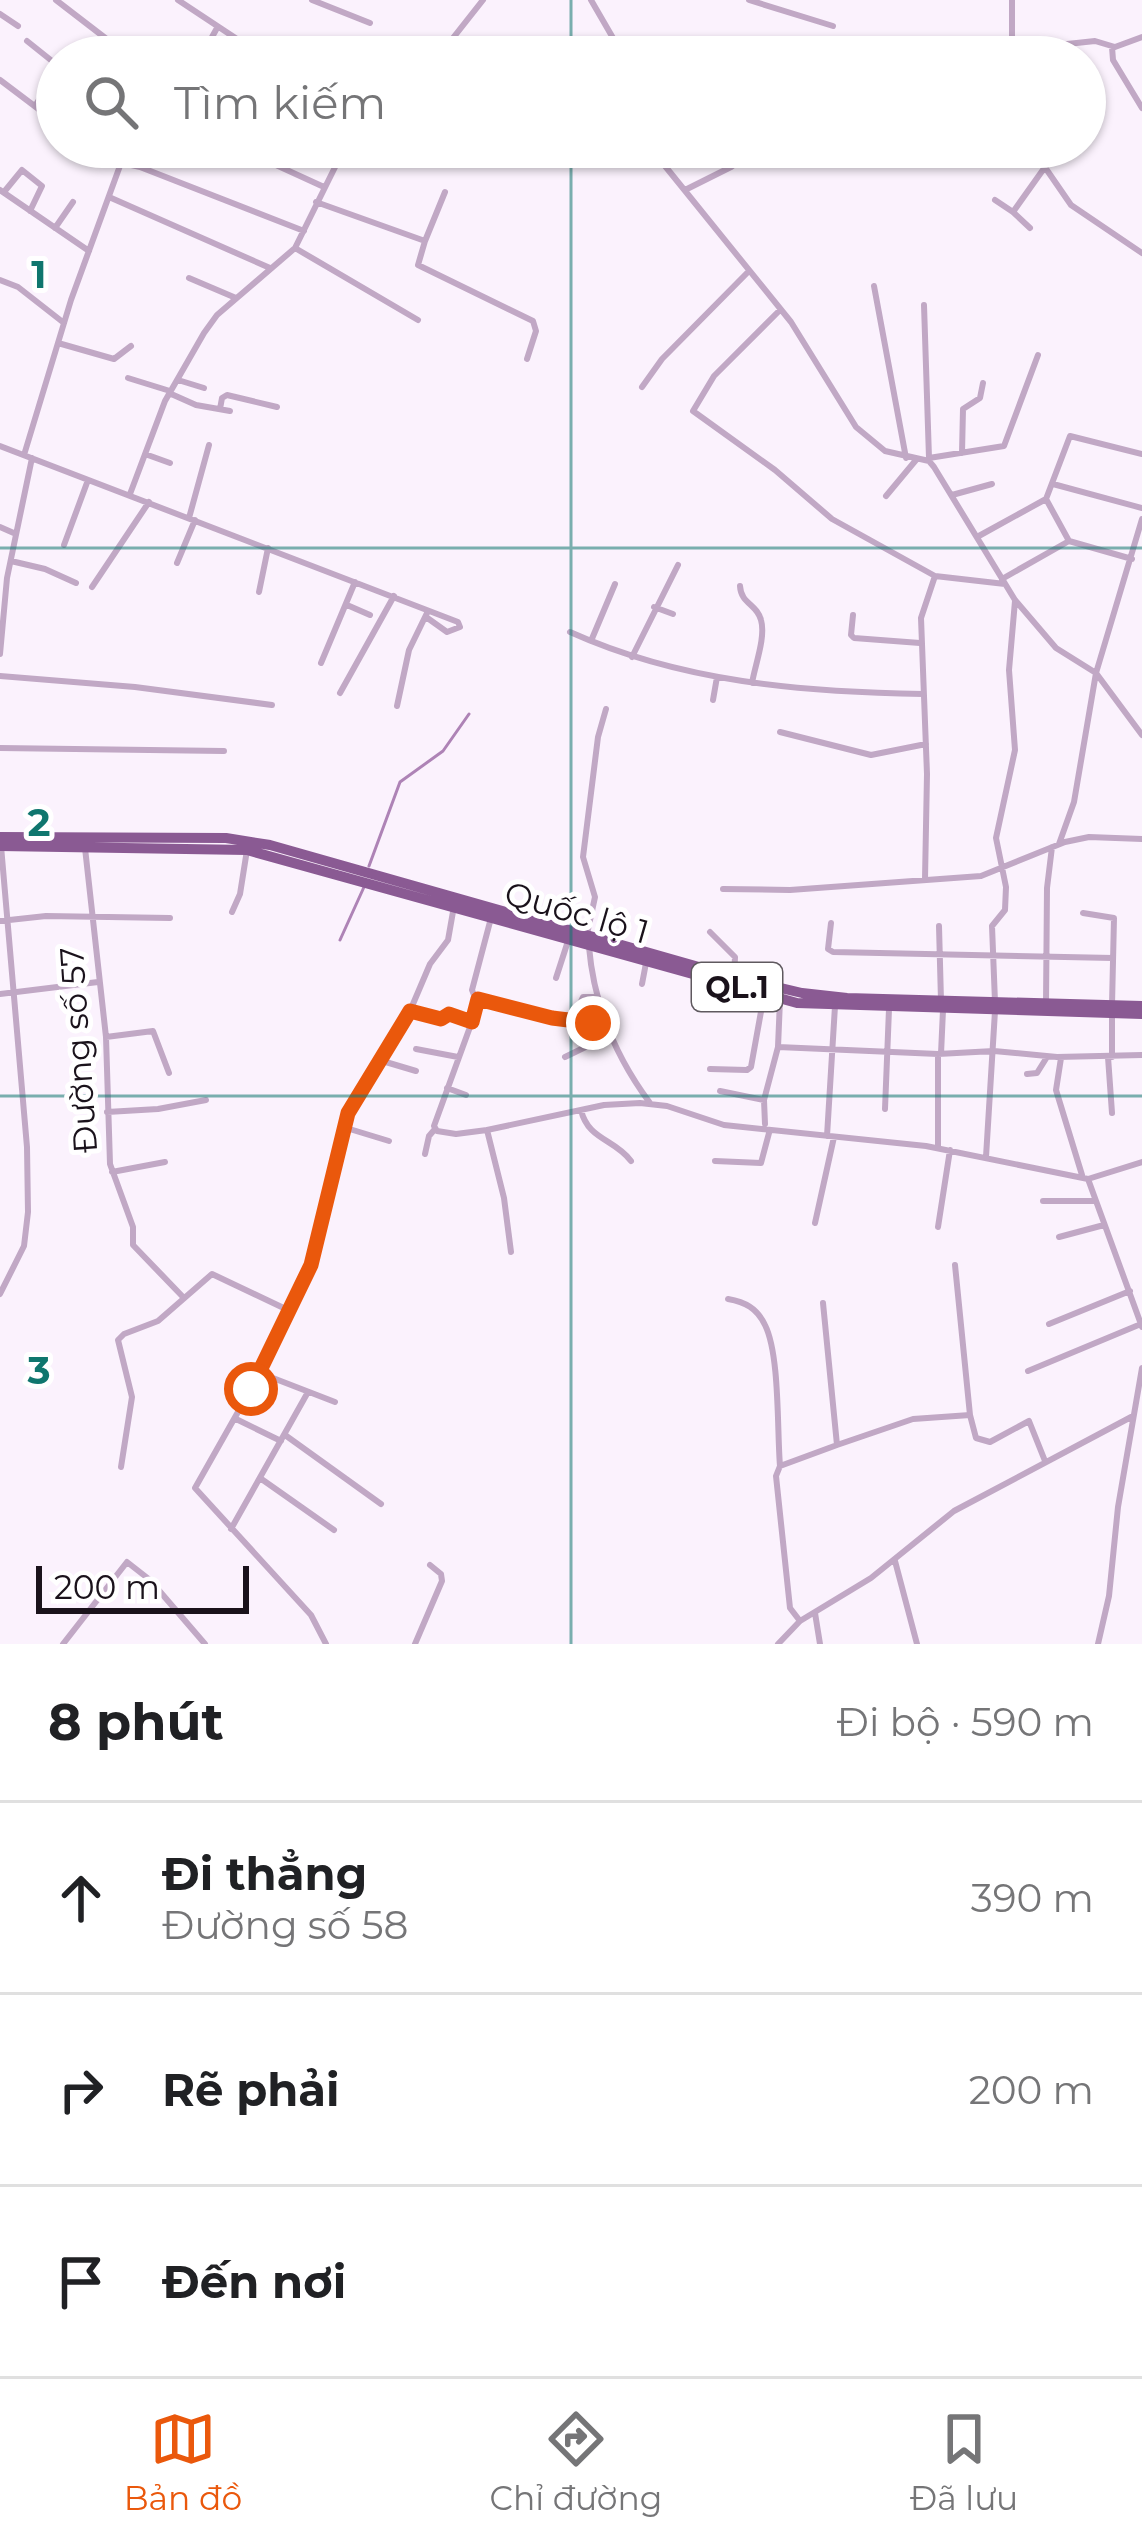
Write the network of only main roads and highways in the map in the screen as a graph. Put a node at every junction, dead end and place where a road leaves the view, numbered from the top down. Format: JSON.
{"nodes":[{"id":1,"x":0,"y":837,"type":"edge"},
{"id":2,"x":0,"y":846,"type":"edge"},
{"id":3,"x":359,"y":874,"type":"junction"},
{"id":4,"x":375,"y":879,"type":"junction"},
{"id":5,"x":588,"y":939,"type":"junction"},
{"id":6,"x":942,"y":1005,"type":"junction"},
{"id":7,"x":995,"y":1006,"type":"junction"},
{"id":8,"x":1112,"y":1010,"type":"junction"},
{"id":9,"x":1142,"y":1010,"type":"edge"}],
"edges":[{"from":1,"to":3,"type":"highway","name":"Quốc lộ 1","number":"QL.1"},
{"from":2,"to":3,"type":"highway","name":"Quốc lộ 1","number":"QL.1"},
{"from":3,"to":4,"type":"highway","name":"Quốc lộ 1","number":"QL.1"},
{"from":4,"to":5,"type":"highway","name":"Quốc lộ 1","number":"QL.1"},
{"from":4,"to":5,"type":"highway","name":"Quốc lộ 1","number":"QL.1"},
{"from":5,"to":6,"type":"highway","name":"Quốc lộ 1","number":"QL.1"},
{"from":5,"to":6,"type":"highway","name":"Quốc lộ 1","number":"QL.1"},
{"from":6,"to":7,"type":"highway","name":"Quốc lộ 1","number":"QL.1"},
{"from":7,"to":8,"type":"highway","name":"Quốc lộ 1","number":"QL.1"},
{"from":7,"to":8,"type":"highway","name":"Quốc lộ 1","number":"QL.1"},
{"from":8,"to":9,"type":"highway","name":"Quốc lộ 1","number":"QL.1"}]}
